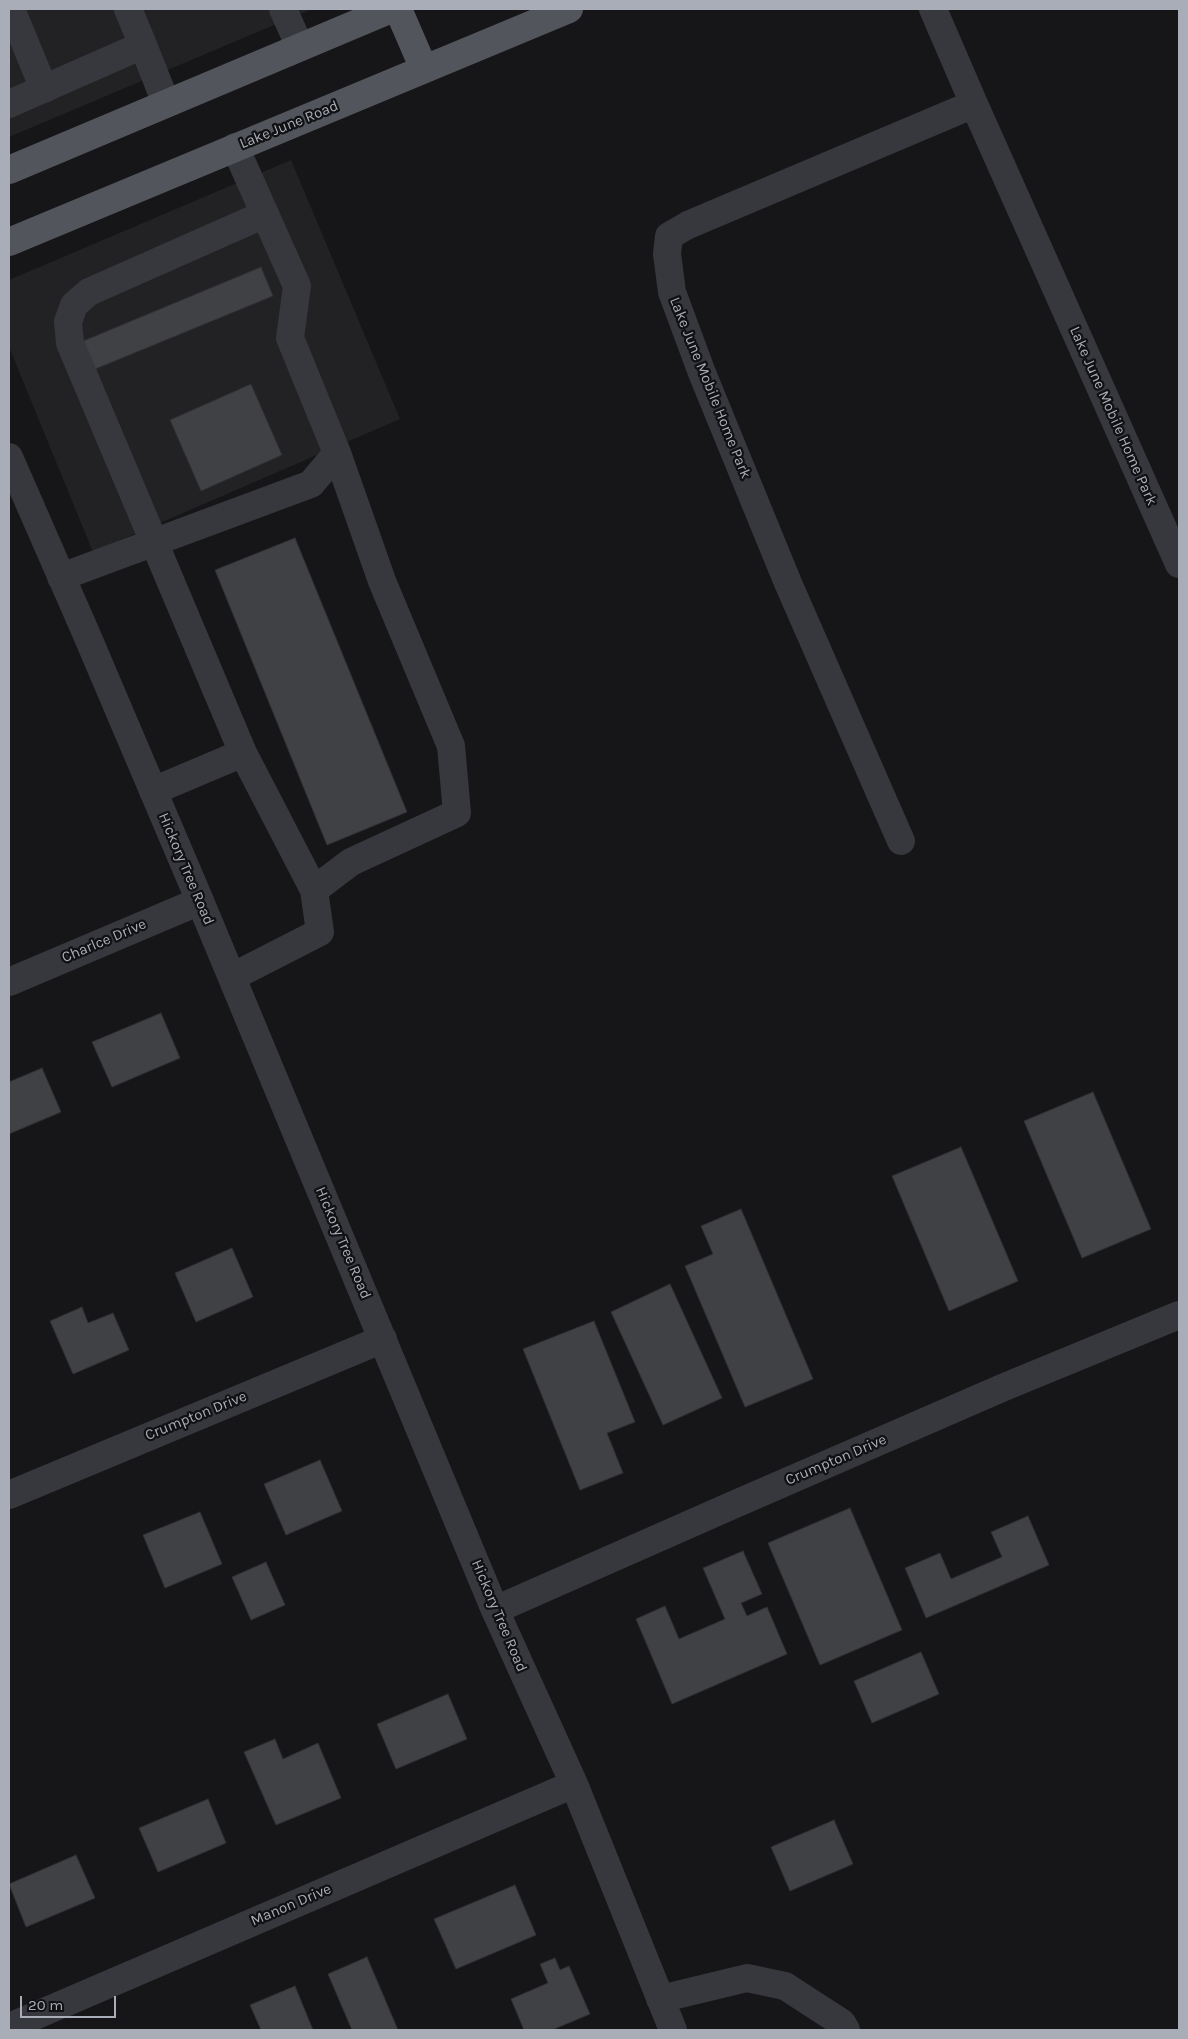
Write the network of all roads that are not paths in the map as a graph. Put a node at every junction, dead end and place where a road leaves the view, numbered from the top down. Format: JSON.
{"nodes":[{"id":1,"x":11,"y":9,"type":"edge"},
{"id":2,"x":128,"y":9,"type":"edge"},
{"id":3,"x":283,"y":9,"type":"edge"},
{"id":4,"x":391,"y":9,"type":"edge"},
{"id":5,"x":398,"y":9,"type":"edge"},
{"id":6,"x":569,"y":9,"type":"edge"},
{"id":7,"x":933,"y":9,"type":"edge"},
{"id":8,"x":143,"y":45,"type":"junction"},
{"id":9,"x":300,"y":47,"type":"junction"},
{"id":10,"x":424,"y":69,"type":"junction"},
{"id":11,"x":44,"y":89,"type":"junction"},
{"id":12,"x":166,"y":102,"type":"junction"},
{"id":13,"x":9,"y":104,"type":"edge"},
{"id":14,"x":974,"y":104,"type":"junction"},
{"id":15,"x":235,"y":148,"type":"junction"},
{"id":16,"x":9,"y":170,"type":"edge"},
{"id":17,"x":265,"y":214,"type":"junction"},
{"id":18,"x":9,"y":242,"type":"edge"},
{"id":19,"x":337,"y":453,"type":"junction"},
{"id":20,"x":9,"y":457,"type":"edge"},
{"id":21,"x":154,"y":542,"type":"junction"},
{"id":22,"x":1179,"y":564,"type":"edge"},
{"id":23,"x":61,"y":577,"type":"junction"},
{"id":24,"x":243,"y":753,"type":"junction"},
{"id":25,"x":153,"y":791,"type":"junction"},
{"id":26,"x":901,"y":841,"type":"dead end"},
{"id":27,"x":314,"y":890,"type":"junction"},
{"id":28,"x":200,"y":901,"type":"junction"},
{"id":29,"x":232,"y":977,"type":"junction"},
{"id":30,"x":9,"y":982,"type":"edge"},
{"id":31,"x":1179,"y":1315,"type":"edge"},
{"id":32,"x":383,"y":1339,"type":"junction"},
{"id":33,"x":9,"y":1495,"type":"edge"},
{"id":34,"x":495,"y":1610,"type":"junction"},
{"id":35,"x":574,"y":1784,"type":"junction"},
{"id":36,"x":660,"y":2000,"type":"junction"},
{"id":37,"x":9,"y":2027,"type":"edge"},
{"id":38,"x":673,"y":2030,"type":"edge"},
{"id":39,"x":846,"y":2030,"type":"edge"}],
"edges":[{"from":1,"to":11,"type":"street"},
{"from":2,"to":8,"type":"street"},
{"from":3,"to":9,"type":"street"},
{"from":4,"to":9,"type":"main road"},
{"from":5,"to":10,"type":"main road"},
{"from":6,"to":10,"type":"main road","name":"Lake June Road"},
{"from":7,"to":14,"type":"street","name":"Lake June Mobile Home Park"},
{"from":8,"to":11,"type":"street"},
{"from":8,"to":12,"type":"street"},
{"from":9,"to":12,"type":"main road"},
{"from":10,"to":15,"type":"main road","name":"Lake June Road"},
{"from":11,"to":13,"type":"street"},
{"from":12,"to":16,"type":"main road"},
{"from":14,"to":22,"type":"street","name":"Lake June Mobile Home Park"},
{"from":14,"to":26,"type":"street","name":"Lake June Mobile Home Park"},
{"from":15,"to":17,"type":"street"},
{"from":15,"to":18,"type":"main road","name":"Lake June Road"},
{"from":17,"to":19,"type":"street"},
{"from":17,"to":21,"type":"street"},
{"from":19,"to":21,"type":"street"},
{"from":19,"to":27,"type":"street"},
{"from":20,"to":23,"type":"street","name":"Hickory Tree Road"},
{"from":21,"to":23,"type":"street"},
{"from":21,"to":24,"type":"street"},
{"from":23,"to":25,"type":"street","name":"Hickory Tree Road"},
{"from":24,"to":25,"type":"street"},
{"from":24,"to":27,"type":"street"},
{"from":25,"to":28,"type":"street","name":"Hickory Tree Road"},
{"from":27,"to":29,"type":"street"},
{"from":28,"to":29,"type":"street","name":"Hickory Tree Road"},
{"from":28,"to":30,"type":"street","name":"Charlce Drive"},
{"from":29,"to":32,"type":"street","name":"Hickory Tree Road"},
{"from":31,"to":34,"type":"street","name":"Crumpton Drive"},
{"from":32,"to":33,"type":"street","name":"Crumpton Drive"},
{"from":32,"to":34,"type":"street","name":"Hickory Tree Road"},
{"from":34,"to":35,"type":"street","name":"Hickory Tree Road"},
{"from":35,"to":36,"type":"street","name":"Hickory Tree Road"},
{"from":35,"to":37,"type":"street","name":"Manon Drive"},
{"from":36,"to":38,"type":"street","name":"Hickory Tree Road"},
{"from":36,"to":39,"type":"street"}]}
